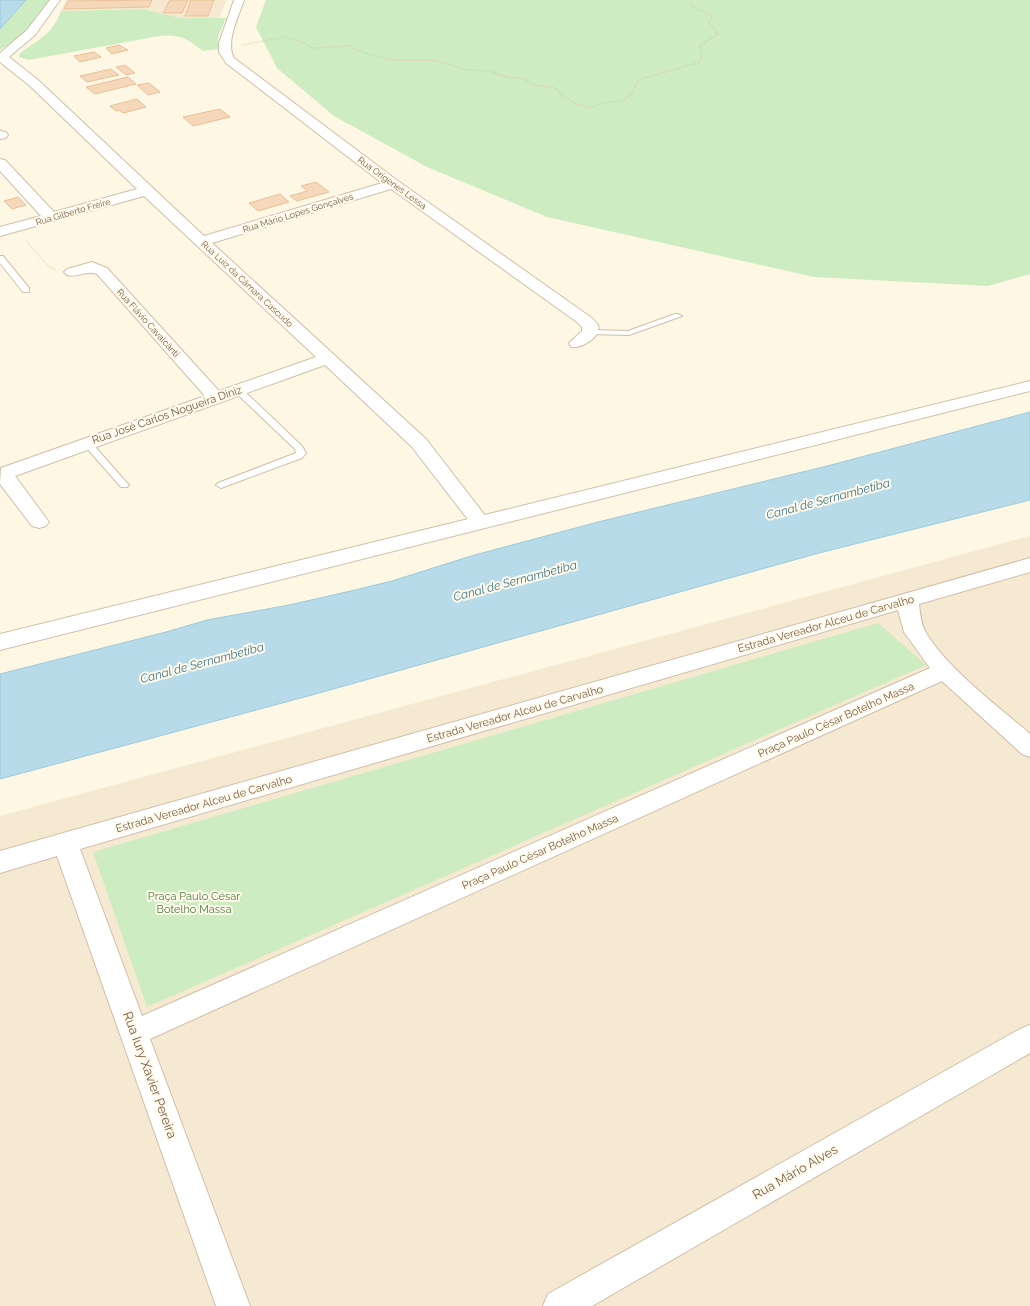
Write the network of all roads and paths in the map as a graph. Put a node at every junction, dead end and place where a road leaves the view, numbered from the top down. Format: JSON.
{"nodes":[{"id":1,"x":55,"y":0,"type":"edge"},
{"id":2,"x":240,"y":0,"type":"edge"},
{"id":3,"x":690,"y":0,"type":"edge"},
{"id":4,"x":225,"y":52,"type":"junction"},
{"id":5,"x":0,"y":58,"type":"edge"},
{"id":6,"x":0,"y":163,"type":"edge"},
{"id":7,"x":393,"y":184,"type":"junction"},
{"id":8,"x":147,"y":191,"type":"junction"},
{"id":9,"x":51,"y":218,"type":"junction"},
{"id":10,"x":15,"y":228,"type":"junction"},
{"id":11,"x":0,"y":232,"type":"edge"},
{"id":12,"x":202,"y":241,"type":"junction"},
{"id":13,"x":0,"y":258,"type":"edge"},
{"id":14,"x":72,"y":272,"type":"joint"},
{"id":15,"x":26,"y":290,"type":"dead end"},
{"id":16,"x":678,"y":316,"type":"dead end"},
{"id":17,"x":590,"y":332,"type":"junction"},
{"id":18,"x":577,"y":343,"type":"dead end"},
{"id":19,"x":327,"y":359,"type":"junction"},
{"id":20,"x":1030,"y":386,"type":"edge"},
{"id":21,"x":238,"y":390,"type":"junction"},
{"id":22,"x":216,"y":398,"type":"junction"},
{"id":23,"x":87,"y":443,"type":"junction"},
{"id":24,"x":124,"y":485,"type":"dead end"},
{"id":25,"x":221,"y":485,"type":"dead end"},
{"id":26,"x":39,"y":522,"type":"dead end"},
{"id":27,"x":480,"y":522,"type":"junction"},
{"id":28,"x":1030,"y":565,"type":"edge"},
{"id":29,"x":908,"y":600,"type":"junction"},
{"id":30,"x":0,"y":642,"type":"edge"},
{"id":31,"x":945,"y":671,"type":"junction"},
{"id":32,"x":1030,"y":748,"type":"edge"},
{"id":33,"x":65,"y":844,"type":"junction"},
{"id":34,"x":0,"y":862,"type":"edge"},
{"id":35,"x":134,"y":1032,"type":"junction"},
{"id":36,"x":1030,"y":1038,"type":"edge"},
{"id":37,"x":233,"y":1306,"type":"edge"},
{"id":38,"x":560,"y":1306,"type":"edge"}],
"edges":[{"from":1,"to":5,"type":"street"},
{"from":2,"to":4,"type":"street"},
{"from":3,"to":4,"type":"path"},
{"from":4,"to":7,"type":"street","name":"Rua Orígenes Lessa"},
{"from":5,"to":8,"type":"street","name":"Rua Luiz da Câmara Cascudo"},
{"from":6,"to":9,"type":"street"},
{"from":7,"to":12,"type":"street","name":"Rua Mário Lopes Gonçalves"},
{"from":7,"to":17,"type":"street","name":"Rua Orígenes Lessa"},
{"from":8,"to":9,"type":"street","name":"Rua Gilberto Freire"},
{"from":8,"to":12,"type":"street","name":"Rua Luiz da Câmara Cascudo"},
{"from":9,"to":10,"type":"street","name":"Rua Gilberto Freire"},
{"from":10,"to":11,"type":"street","name":"Rua Gilberto Freire"},
{"from":10,"to":14,"type":"path"},
{"from":12,"to":19,"type":"street","name":"Rua Luiz da Câmara Cascudo"},
{"from":13,"to":15,"type":"lane"},
{"from":14,"to":22,"type":"street","name":"Rua Flávio Cavalcânti"},
{"from":16,"to":17,"type":"lane"},
{"from":17,"to":18,"type":"street"},
{"from":19,"to":21,"type":"street","name":"Rua José Carlos Nogueira Diniz"},
{"from":19,"to":27,"type":"street","name":"Rua Luiz da Câmara Cascudo"},
{"from":20,"to":27,"type":"street"},
{"from":21,"to":22,"type":"street","name":"Rua José Carlos Nogueira Diniz"},
{"from":21,"to":25,"type":"lane"},
{"from":22,"to":23,"type":"street","name":"Rua José Carlos Nogueira Diniz"},
{"from":23,"to":24,"type":"lane"},
{"from":23,"to":26,"type":"street","name":"Rua José Carlos Nogueira Diniz"},
{"from":27,"to":30,"type":"street"},
{"from":28,"to":29,"type":"street","name":"Estrada Vereador Alceu de Carvalho"},
{"from":29,"to":31,"type":"street"},
{"from":29,"to":33,"type":"street","name":"Estrada Vereador Alceu de Carvalho"},
{"from":31,"to":32,"type":"street"},
{"from":31,"to":35,"type":"street","name":"Praça Paulo César Botelho Massa"},
{"from":33,"to":34,"type":"street","name":"Estrada Vereador Alceu de Carvalho"},
{"from":33,"to":35,"type":"street","name":"Rua Iury Xavier Pereira"},
{"from":35,"to":37,"type":"street","name":"Rua Iury Xavier Pereira"},
{"from":36,"to":38,"type":"street","name":"Rua Mário Alves"}]}
